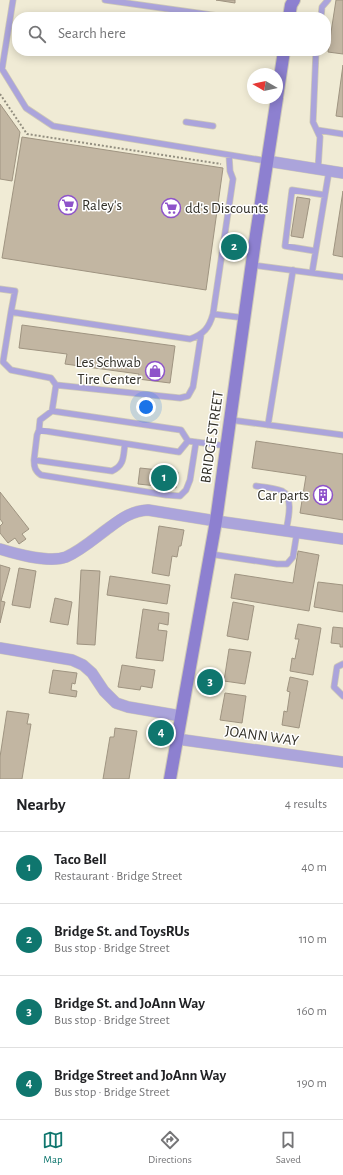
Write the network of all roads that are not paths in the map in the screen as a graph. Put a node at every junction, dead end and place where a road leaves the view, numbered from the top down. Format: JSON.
{"nodes":[{"id":1,"x":13,"y":0,"type":"edge"},
{"id":2,"x":106,"y":0,"type":"edge"},
{"id":3,"x":328,"y":0,"type":"edge"},
{"id":4,"x":191,"y":12,"type":"edge"},
{"id":5,"x":322,"y":12,"type":"edge"},
{"id":6,"x":283,"y":56,"type":"edge"},
{"id":7,"x":316,"y":56,"type":"edge"},
{"id":8,"x":281,"y":68,"type":"edge"},
{"id":9,"x":276,"y":104,"type":"edge"},
{"id":10,"x":186,"y":122,"type":"dead end"},
{"id":11,"x":213,"y":126,"type":"dead end"},
{"id":12,"x":317,"y":130,"type":"junction"},
{"id":13,"x":343,"y":134,"type":"edge"},
{"id":14,"x":230,"y":155,"type":"junction"},
{"id":15,"x":267,"y":161,"type":"junction"},
{"id":16,"x":323,"y":170,"type":"junction"},
{"id":17,"x":343,"y":173,"type":"edge"},
{"id":18,"x":325,"y":194,"type":"junction"},
{"id":19,"x":315,"y":251,"type":"junction"},
{"id":20,"x":252,"y":265,"type":"junction"},
{"id":21,"x":293,"y":270,"type":"junction"},
{"id":22,"x":312,"y":273,"type":"junction"},
{"id":23,"x":343,"y":277,"type":"edge"},
{"id":24,"x":0,"y":288,"type":"edge"},
{"id":25,"x":11,"y":312,"type":"junction"},
{"id":26,"x":213,"y":314,"type":"junction"},
{"id":27,"x":245,"y":318,"type":"junction"},
{"id":28,"x":201,"y":335,"type":"junction"},
{"id":29,"x":56,"y":385,"type":"junction"},
{"id":30,"x":52,"y":411,"type":"junction"},
{"id":31,"x":231,"y":420,"type":"junction"},
{"id":32,"x":268,"y":425,"type":"junction"},
{"id":33,"x":39,"y":430,"type":"junction"},
{"id":34,"x":343,"y":436,"type":"edge"},
{"id":35,"x":188,"y":441,"type":"junction"},
{"id":36,"x":196,"y":442,"type":"junction"},
{"id":37,"x":125,"y":444,"type":"junction"},
{"id":38,"x":227,"y":446,"type":"junction"},
{"id":39,"x":34,"y":460,"type":"junction"},
{"id":40,"x":256,"y":486,"type":"dead end"},
{"id":41,"x":216,"y":521,"type":"junction"},
{"id":42,"x":292,"y":532,"type":"junction"},
{"id":43,"x":343,"y":539,"type":"edge"},
{"id":44,"x":0,"y":549,"type":"edge"},
{"id":45,"x":210,"y":554,"type":"junction"},
{"id":46,"x":0,"y":648,"type":"edge"},
{"id":47,"x":343,"y":664,"type":"edge"},
{"id":48,"x":343,"y":696,"type":"edge"},
{"id":49,"x":181,"y":716,"type":"junction"},
{"id":50,"x":177,"y":739,"type":"junction"},
{"id":51,"x":343,"y":762,"type":"edge"},
{"id":52,"x":170,"y":779,"type":"edge"}],
"edges":[{"from":1,"to":14,"type":"lane"},
{"from":2,"to":4,"type":"lane"},
{"from":3,"to":5,"type":"lane"},
{"from":6,"to":8,"type":"main road","name":"BRIDGE STREET"},
{"from":7,"to":12,"type":"lane"},
{"from":9,"to":15,"type":"main road","name":"BRIDGE STREET"},
{"from":10,"to":11,"type":"lane"},
{"from":12,"to":13,"type":"lane"},
{"from":12,"to":16,"type":"lane"},
{"from":14,"to":15,"type":"lane"},
{"from":14,"to":26,"type":"lane"},
{"from":15,"to":16,"type":"street"},
{"from":15,"to":20,"type":"main road","name":"BRIDGE STREET"},
{"from":16,"to":17,"type":"street"},
{"from":16,"to":18,"type":"lane"},
{"from":18,"to":19,"type":"lane"},
{"from":18,"to":19,"type":"lane"},
{"from":19,"to":22,"type":"lane"},
{"from":20,"to":21,"type":"lane"},
{"from":20,"to":27,"type":"main road","name":"BRIDGE STREET"},
{"from":21,"to":22,"type":"lane"},
{"from":21,"to":32,"type":"lane"},
{"from":22,"to":23,"type":"lane"},
{"from":24,"to":25,"type":"lane"},
{"from":25,"to":28,"type":"lane"},
{"from":25,"to":29,"type":"lane"},
{"from":26,"to":27,"type":"lane"},
{"from":26,"to":28,"type":"lane"},
{"from":27,"to":31,"type":"main road","name":"BRIDGE STREET"},
{"from":28,"to":29,"type":"lane"},
{"from":29,"to":30,"type":"lane"},
{"from":30,"to":33,"type":"lane"},
{"from":30,"to":35,"type":"lane"},
{"from":31,"to":32,"type":"lane"},
{"from":31,"to":38,"type":"main road","name":"BRIDGE STREET"},
{"from":32,"to":34,"type":"lane"},
{"from":33,"to":37,"type":"lane"},
{"from":33,"to":39,"type":"lane"},
{"from":35,"to":36,"type":"lane"},
{"from":35,"to":37,"type":"lane"},
{"from":36,"to":38,"type":"lane"},
{"from":36,"to":39,"type":"lane"},
{"from":37,"to":39,"type":"lane"},
{"from":38,"to":41,"type":"main road","name":"BRIDGE STREET"},
{"from":40,"to":42,"type":"lane"},
{"from":41,"to":42,"type":"street"},
{"from":41,"to":44,"type":"street"},
{"from":41,"to":45,"type":"main road","name":"BRIDGE STREET"},
{"from":42,"to":43,"type":"street"},
{"from":42,"to":45,"type":"lane"},
{"from":45,"to":49,"type":"main road","name":"BRIDGE STREET"},
{"from":46,"to":49,"type":"street"},
{"from":47,"to":48,"type":"lane"},
{"from":49,"to":50,"type":"main road","name":"BRIDGE STREET"},
{"from":50,"to":51,"type":"street","name":"JOANN WAY"},
{"from":50,"to":52,"type":"main road","name":"BRIDGE STREET"}]}
